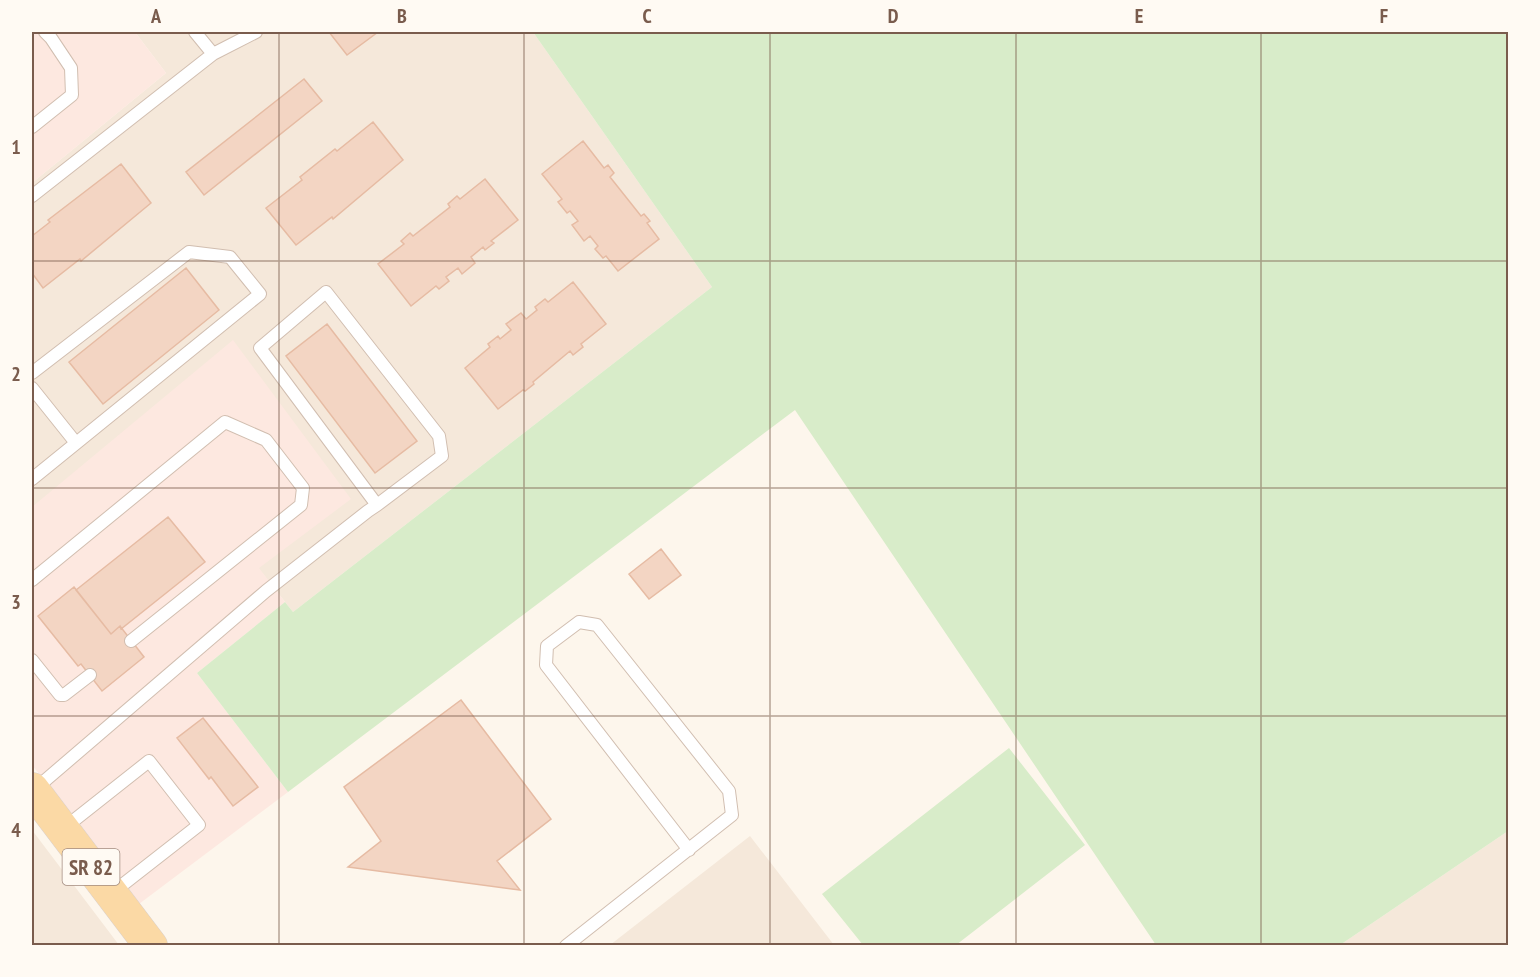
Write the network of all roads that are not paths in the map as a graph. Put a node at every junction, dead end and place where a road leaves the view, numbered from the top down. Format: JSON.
{"nodes":[{"id":1,"x":45,"y":32,"type":"edge"},
{"id":2,"x":195,"y":32,"type":"edge"},
{"id":3,"x":256,"y":32,"type":"edge"},
{"id":4,"x":213,"y":54,"type":"junction"},
{"id":5,"x":32,"y":127,"type":"edge"},
{"id":6,"x":32,"y":196,"type":"edge"},
{"id":7,"x":32,"y":373,"type":"edge"},
{"id":8,"x":32,"y":388,"type":"edge"},
{"id":9,"x":76,"y":443,"type":"junction"},
{"id":10,"x":32,"y":479,"type":"edge"},
{"id":11,"x":377,"y":505,"type":"junction"},
{"id":12,"x":32,"y":580,"type":"edge"},
{"id":13,"x":131,"y":641,"type":"dead end"},
{"id":14,"x":32,"y":660,"type":"edge"},
{"id":15,"x":90,"y":675,"type":"dead end"},
{"id":16,"x":32,"y":790,"type":"edge"},
{"id":17,"x":63,"y":830,"type":"junction"},
{"id":18,"x":689,"y":850,"type":"junction"},
{"id":19,"x":111,"y":894,"type":"junction"},
{"id":20,"x":151,"y":945,"type":"edge"},
{"id":21,"x":566,"y":945,"type":"edge"}],
"edges":[{"from":1,"to":5,"type":"lane"},
{"from":2,"to":4,"type":"lane"},
{"from":3,"to":4,"type":"lane"},
{"from":4,"to":6,"type":"lane"},
{"from":7,"to":9,"type":"lane"},
{"from":8,"to":9,"type":"lane"},
{"from":9,"to":10,"type":"lane"},
{"from":11,"to":11,"type":"lane"},
{"from":11,"to":16,"type":"lane"},
{"from":12,"to":13,"type":"lane"},
{"from":14,"to":15,"type":"lane"},
{"from":16,"to":17,"type":"main road","number":"SR 82"},
{"from":17,"to":19,"type":"main road","number":"SR 82"},
{"from":17,"to":19,"type":"lane"},
{"from":18,"to":18,"type":"lane"},
{"from":18,"to":21,"type":"lane"},
{"from":19,"to":20,"type":"main road","number":"SR 82"}]}
